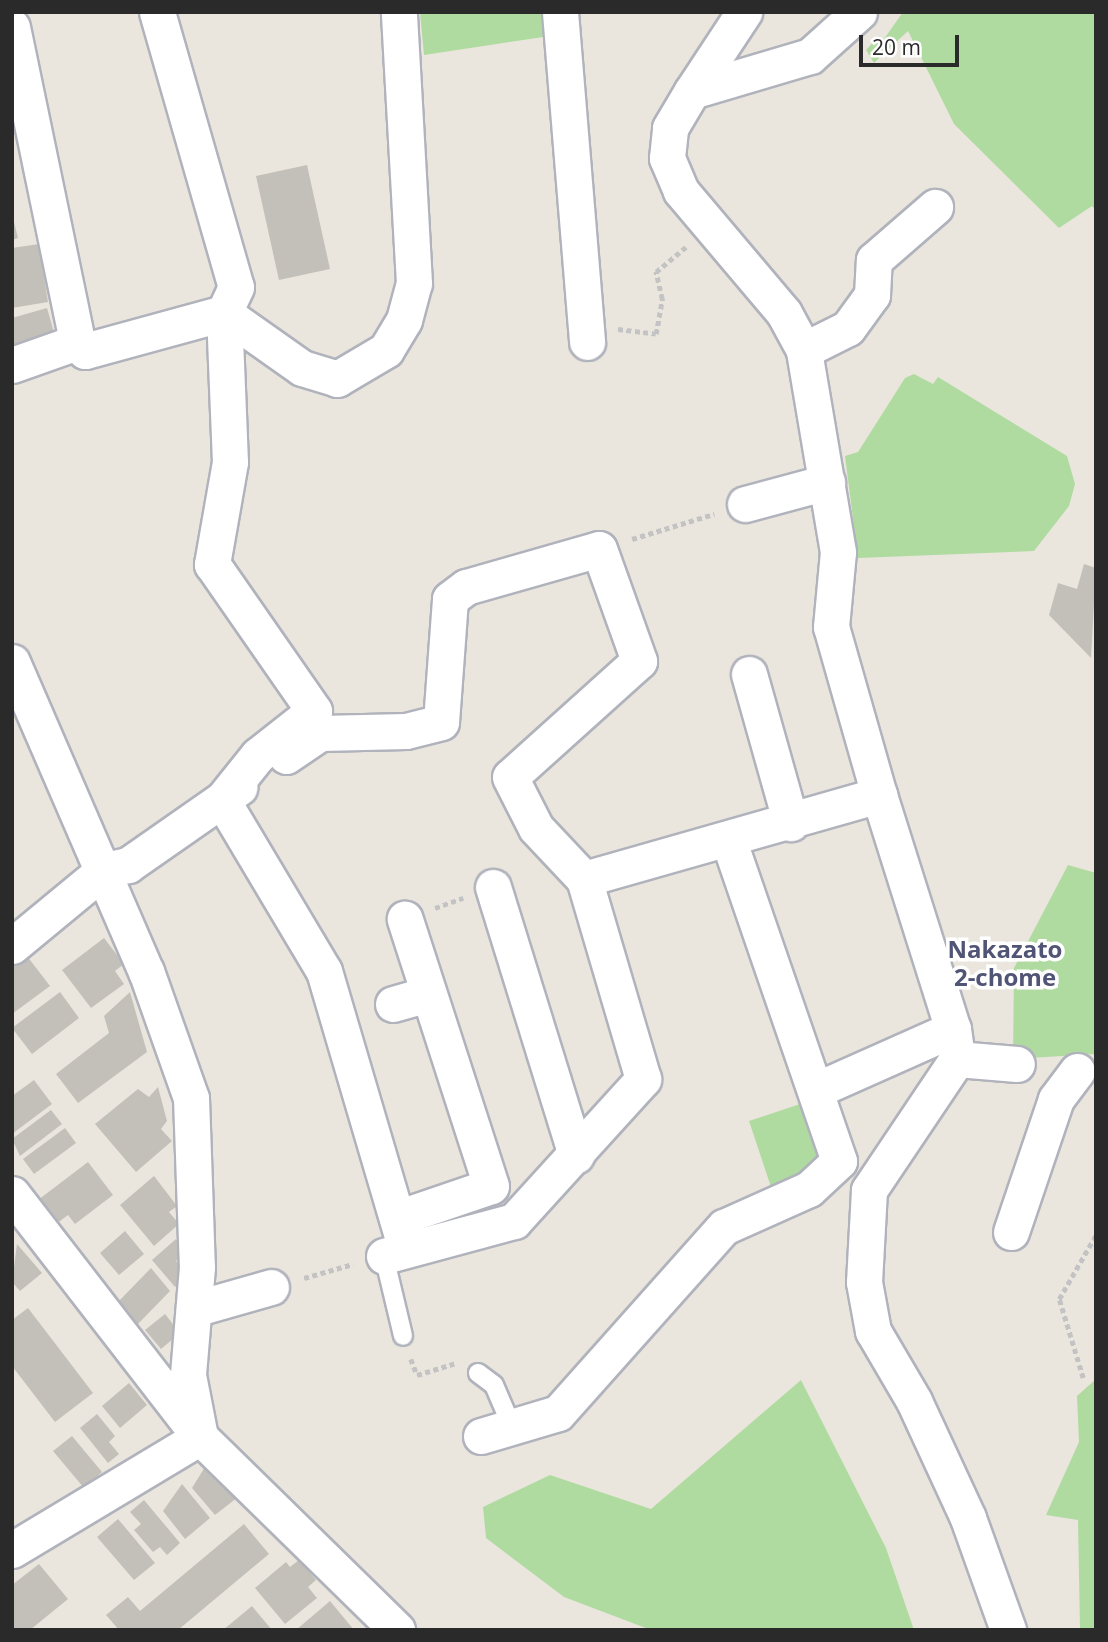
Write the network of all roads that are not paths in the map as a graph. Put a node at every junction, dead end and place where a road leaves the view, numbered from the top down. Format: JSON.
{"nodes":[{"id":1,"x":157,"y":12,"type":"edge"},
{"id":2,"x":399,"y":12,"type":"edge"},
{"id":3,"x":560,"y":12,"type":"edge"},
{"id":4,"x":744,"y":12,"type":"edge"},
{"id":5,"x":859,"y":12,"type":"edge"},
{"id":6,"x":12,"y":27,"type":"edge"},
{"id":7,"x":691,"y":91,"type":"junction"},
{"id":8,"x":935,"y":207,"type":"dead end"},
{"id":9,"x":224,"y":313,"type":"junction"},
{"id":10,"x":587,"y":333,"type":"road end"},
{"id":11,"x":77,"y":342,"type":"junction"},
{"id":12,"x":804,"y":350,"type":"junction"},
{"id":13,"x":12,"y":365,"type":"edge"},
{"id":14,"x":827,"y":482,"type":"junction"},
{"id":15,"x":745,"y":504,"type":"road end"},
{"id":16,"x":12,"y":662,"type":"edge"},
{"id":17,"x":749,"y":674,"type":"dead end"},
{"id":18,"x":879,"y":795,"type":"junction"},
{"id":19,"x":222,"y":800,"type":"junction"},
{"id":20,"x":790,"y":823,"type":"junction"},
{"id":21,"x":729,"y":841,"type":"junction"},
{"id":22,"x":104,"y":870,"type":"junction"},
{"id":23,"x":584,"y":879,"type":"junction"},
{"id":24,"x":493,"y":887,"type":"road end"},
{"id":25,"x":405,"y":919,"type":"road end"},
{"id":26,"x":12,"y":946,"type":"edge"},
{"id":27,"x":428,"y":994,"type":"junction"},
{"id":28,"x":393,"y":1004,"type":"dead end"},
{"id":29,"x":955,"y":1044,"type":"junction"},
{"id":30,"x":1017,"y":1064,"type":"dead end"},
{"id":31,"x":1077,"y":1071,"type":"dead end"},
{"id":32,"x":817,"y":1090,"type":"junction"},
{"id":33,"x":576,"y":1155,"type":"junction"},
{"id":34,"x":12,"y":1194,"type":"edge"},
{"id":35,"x":1011,"y":1232,"type":"dead end"},
{"id":36,"x":396,"y":1241,"type":"junction"},
{"id":37,"x":271,"y":1287,"type":"road end"},
{"id":38,"x":194,"y":1309,"type":"junction"},
{"id":39,"x":403,"y":1336,"type":"road end"},
{"id":40,"x":478,"y":1373,"type":"road end"},
{"id":41,"x":496,"y":1432,"type":"joint"},
{"id":42,"x":200,"y":1437,"type":"junction"},
{"id":43,"x":12,"y":1550,"type":"edge"},
{"id":44,"x":397,"y":1630,"type":"edge"},
{"id":45,"x":1008,"y":1630,"type":"edge"}],
"edges":[{"from":1,"to":9,"type":"street"},
{"from":2,"to":9,"type":"street"},
{"from":3,"to":10,"type":"street"},
{"from":4,"to":7,"type":"street"},
{"from":5,"to":7,"type":"street"},
{"from":6,"to":11,"type":"street"},
{"from":7,"to":12,"type":"street"},
{"from":8,"to":12,"type":"street"},
{"from":9,"to":11,"type":"street"},
{"from":9,"to":19,"type":"street"},
{"from":11,"to":13,"type":"street"},
{"from":12,"to":14,"type":"street"},
{"from":14,"to":15,"type":"street"},
{"from":14,"to":18,"type":"street"},
{"from":16,"to":22,"type":"street"},
{"from":17,"to":20,"type":"street"},
{"from":18,"to":20,"type":"street"},
{"from":18,"to":29,"type":"street"},
{"from":19,"to":22,"type":"street"},
{"from":19,"to":23,"type":"street"},
{"from":19,"to":36,"type":"street"},
{"from":20,"to":21,"type":"street"},
{"from":21,"to":23,"type":"street"},
{"from":21,"to":32,"type":"street"},
{"from":22,"to":26,"type":"street"},
{"from":22,"to":38,"type":"street"},
{"from":23,"to":33,"type":"street"},
{"from":24,"to":33,"type":"street"},
{"from":25,"to":27,"type":"street"},
{"from":27,"to":28,"type":"street"},
{"from":27,"to":36,"type":"street"},
{"from":29,"to":30,"type":"street"},
{"from":29,"to":32,"type":"street"},
{"from":29,"to":45,"type":"street"},
{"from":31,"to":35,"type":"street"},
{"from":32,"to":41,"type":"street"},
{"from":33,"to":36,"type":"street"},
{"from":34,"to":42,"type":"street"},
{"from":36,"to":39,"type":"lane"},
{"from":37,"to":38,"type":"street"},
{"from":38,"to":42,"type":"street"},
{"from":40,"to":41,"type":"lane"},
{"from":42,"to":43,"type":"street"},
{"from":42,"to":44,"type":"street"}]}
